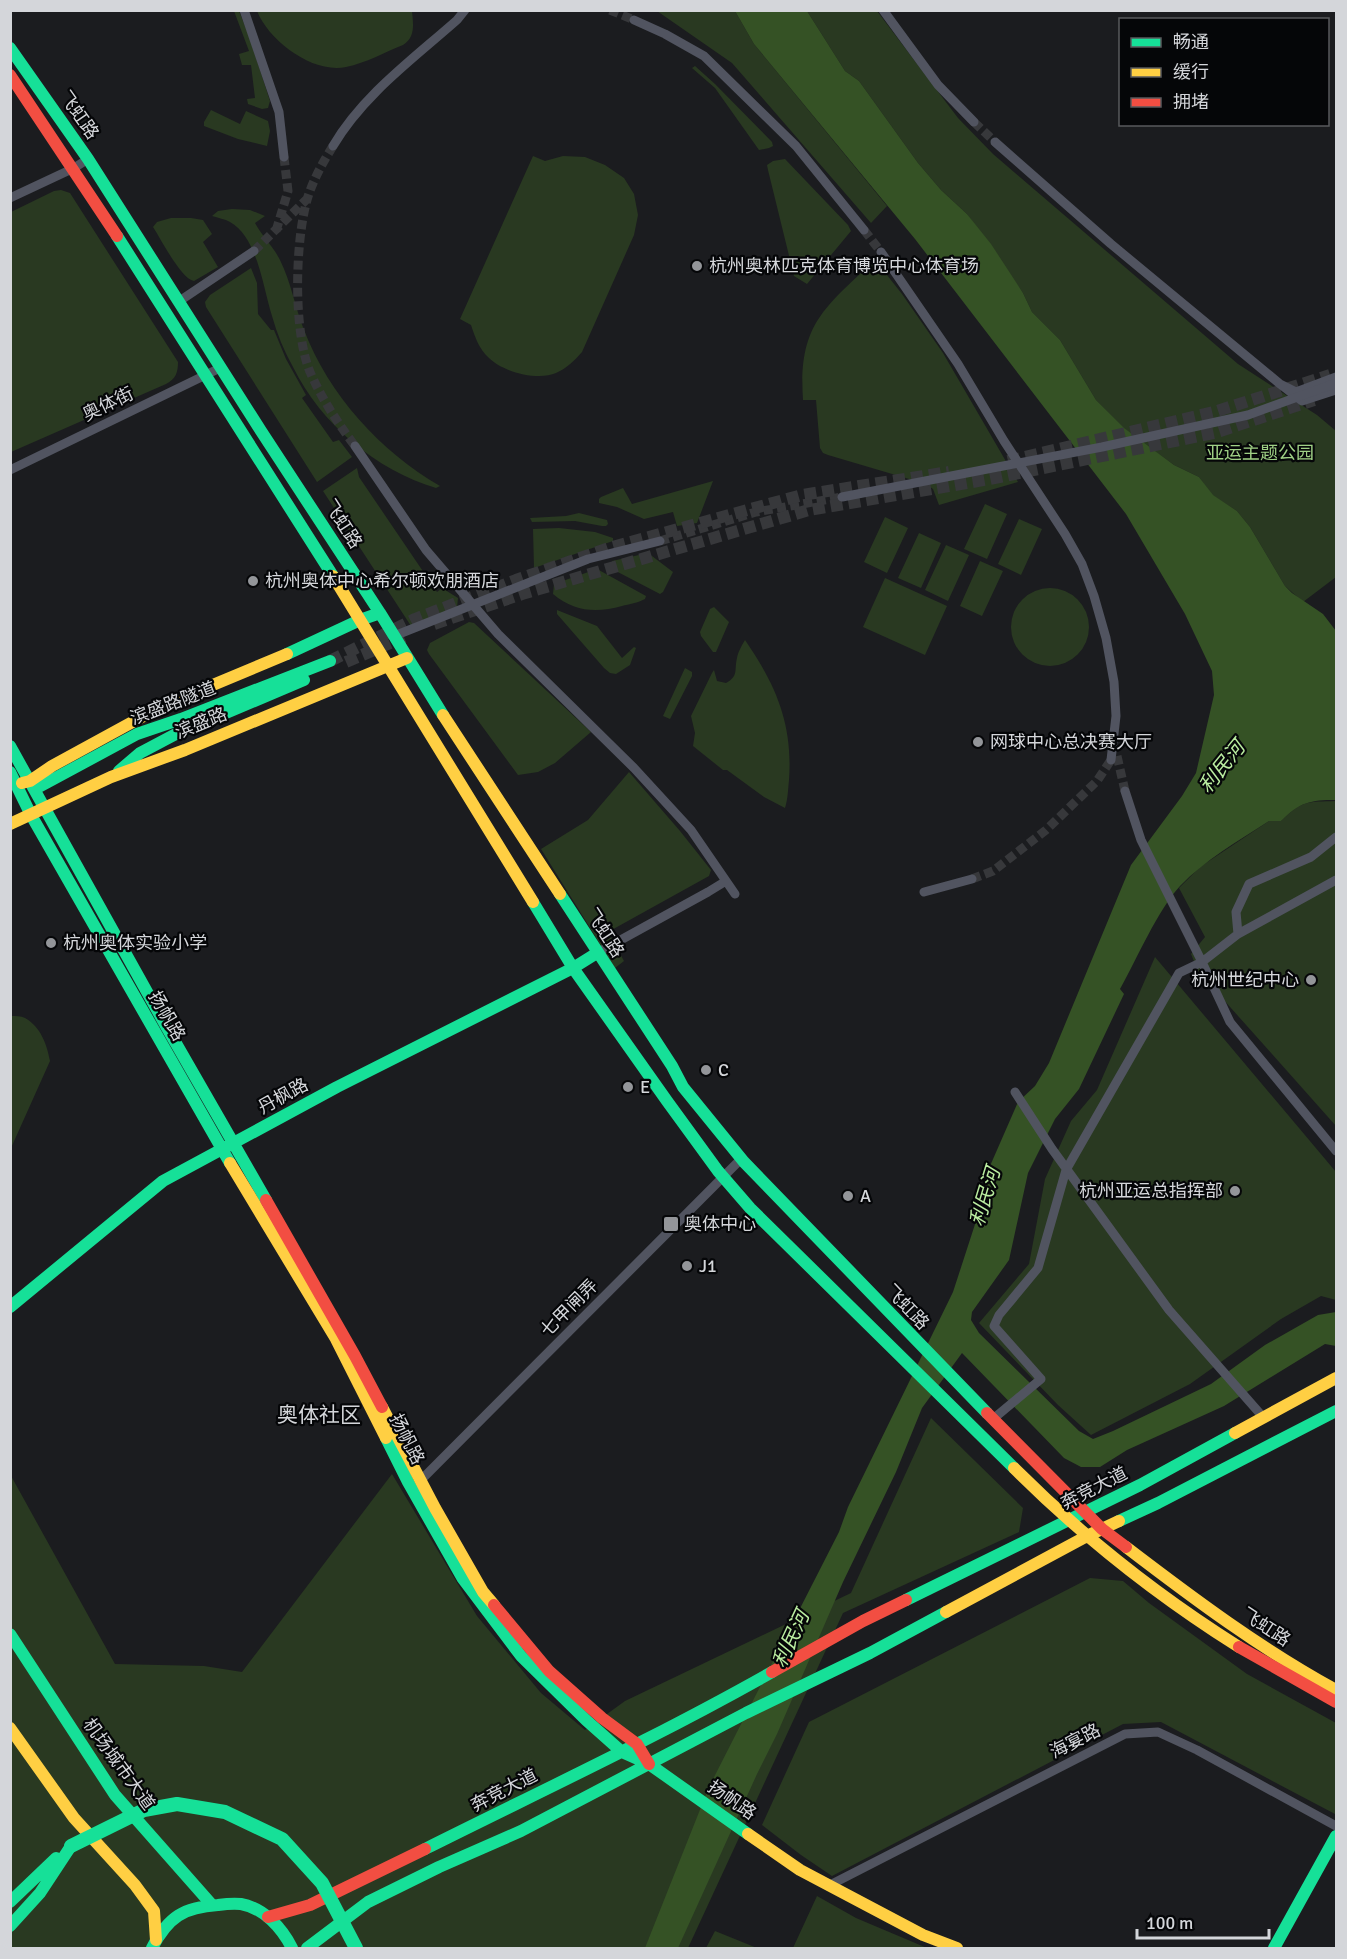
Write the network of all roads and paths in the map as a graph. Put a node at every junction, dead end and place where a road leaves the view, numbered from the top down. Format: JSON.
{"nodes":[{"id":1,"x":244,"y":10,"type":"edge"},
{"id":2,"x":465,"y":10,"type":"edge"},
{"id":3,"x":883,"y":10,"type":"edge"},
{"id":4,"x":634,"y":20,"type":"tunnel mouth"},
{"id":5,"x":10,"y":48,"type":"edge"},
{"id":6,"x":10,"y":75,"type":"edge"},
{"id":7,"x":974,"y":122,"type":"tunnel mouth"},
{"id":8,"x":994,"y":142,"type":"tunnel mouth"},
{"id":9,"x":333,"y":146,"type":"tunnel mouth"},
{"id":10,"x":284,"y":157,"type":"tunnel mouth"},
{"id":11,"x":88,"y":159,"type":"junction"},
{"id":12,"x":74,"y":168,"type":"junction"},
{"id":13,"x":10,"y":198,"type":"edge"},
{"id":14,"x":864,"y":230,"type":"tunnel mouth"},
{"id":15,"x":254,"y":252,"type":"tunnel mouth"},
{"id":16,"x":881,"y":252,"type":"tunnel mouth"},
{"id":17,"x":178,"y":302,"type":"junction"},
{"id":18,"x":220,"y":368,"type":"junction"},
{"id":19,"x":205,"y":375,"type":"junction"},
{"id":20,"x":1336,"y":377,"type":"edge"},
{"id":21,"x":1336,"y":383,"type":"edge"},
{"id":22,"x":1280,"y":384,"type":"junction"},
{"id":23,"x":1336,"y":390,"type":"edge"},
{"id":24,"x":355,"y":446,"type":"tunnel mouth"},
{"id":25,"x":10,"y":470,"type":"edge"},
{"id":26,"x":842,"y":497,"type":"tunnel mouth"},
{"id":27,"x":660,"y":541,"type":"tunnel mouth"},
{"id":28,"x":473,"y":604,"type":"junction"},
{"id":29,"x":380,"y":613,"type":"junction"},
{"id":30,"x":360,"y":620,"type":"junction"},
{"id":31,"x":394,"y":636,"type":"junction"},
{"id":32,"x":407,"y":658,"type":"junction"},
{"id":33,"x":388,"y":667,"type":"junction"},
{"id":34,"x":10,"y":746,"type":"edge"},
{"id":35,"x":1114,"y":755,"type":"tunnel mouth"},
{"id":36,"x":10,"y":772,"type":"edge"},
{"id":37,"x":111,"y":777,"type":"junction"},
{"id":38,"x":23,"y":786,"type":"edge"},
{"id":39,"x":1125,"y":791,"type":"tunnel mouth"},
{"id":40,"x":45,"y":807,"type":"junction"},
{"id":41,"x":32,"y":815,"type":"junction"},
{"id":42,"x":10,"y":824,"type":"edge"},
{"id":43,"x":1336,"y":837,"type":"edge"},
{"id":44,"x":972,"y":879,"type":"tunnel mouth"},
{"id":45,"x":1336,"y":880,"type":"edge"},
{"id":46,"x":726,"y":881,"type":"junction"},
{"id":47,"x":924,"y":892,"type":"dead end"},
{"id":48,"x":735,"y":894,"type":"dead end"},
{"id":49,"x":1238,"y":934,"type":"junction"},
{"id":50,"x":597,"y":953,"type":"junction"},
{"id":51,"x":1202,"y":962,"type":"junction"},
{"id":52,"x":573,"y":968,"type":"junction"},
{"id":53,"x":1015,"y":1092,"type":"dead end"},
{"id":54,"x":229,"y":1147,"type":"junction"},
{"id":55,"x":1336,"y":1151,"type":"edge"},
{"id":56,"x":741,"y":1159,"type":"junction"},
{"id":57,"x":1066,"y":1170,"type":"junction"},
{"id":58,"x":723,"y":1176,"type":"junction"},
{"id":59,"x":10,"y":1307,"type":"edge"},
{"id":60,"x":1336,"y":1378,"type":"edge"},
{"id":61,"x":1336,"y":1411,"type":"edge"},
{"id":62,"x":1263,"y":1418,"type":"junction"},
{"id":63,"x":993,"y":1419,"type":"junction"},
{"id":64,"x":420,"y":1481,"type":"junction"},
{"id":65,"x":1085,"y":1512,"type":"junction"},
{"id":66,"x":1070,"y":1521,"type":"junction"},
{"id":67,"x":1102,"y":1529,"type":"junction"},
{"id":68,"x":1089,"y":1535,"type":"junction"},
{"id":69,"x":10,"y":1634,"type":"edge"},
{"id":70,"x":1336,"y":1690,"type":"edge"},
{"id":71,"x":1336,"y":1702,"type":"edge"},
{"id":72,"x":10,"y":1728,"type":"edge"},
{"id":73,"x":637,"y":1744,"type":"junction"},
{"id":74,"x":622,"y":1752,"type":"junction"},
{"id":75,"x":650,"y":1764,"type":"junction"},
{"id":76,"x":1336,"y":1827,"type":"edge"},
{"id":77,"x":1336,"y":1836,"type":"edge"},
{"id":78,"x":71,"y":1846,"type":"junction"},
{"id":79,"x":830,"y":1885,"type":"junction"},
{"id":80,"x":10,"y":1902,"type":"edge"},
{"id":81,"x":212,"y":1905,"type":"junction"},
{"id":82,"x":268,"y":1917,"type":"junction"},
{"id":83,"x":10,"y":1926,"type":"edge"},
{"id":84,"x":154,"y":1944,"type":"edge"},
{"id":85,"x":292,"y":1948,"type":"edge"},
{"id":86,"x":307,"y":1948,"type":"edge"},
{"id":87,"x":356,"y":1948,"type":"edge"},
{"id":88,"x":957,"y":1948,"type":"edge"},
{"id":89,"x":1274,"y":1948,"type":"edge"}],
"edges":[{"from":1,"to":10,"type":"street"},
{"from":2,"to":9,"type":"street"},
{"from":3,"to":7,"type":"street"},
{"from":4,"to":14,"type":"street"},
{"from":5,"to":11,"type":"main road","name":"飞虹路"},
{"from":6,"to":12,"type":"main road","name":"飞虹路"},
{"from":8,"to":22,"type":"street"},
{"from":11,"to":12,"type":"street"},
{"from":11,"to":17,"type":"main road","name":"飞虹路"},
{"from":12,"to":13,"type":"street"},
{"from":12,"to":19,"type":"main road","name":"飞虹路"},
{"from":15,"to":17,"type":"street"},
{"from":16,"to":35,"type":"street"},
{"from":17,"to":18,"type":"main road","name":"飞虹路"},
{"from":18,"to":19,"type":"street","name":"奥体街"},
{"from":18,"to":29,"type":"main road","name":"飞虹路"},
{"from":19,"to":25,"type":"street","name":"奥体街"},
{"from":19,"to":30,"type":"main road","name":"飞虹路"},
{"from":20,"to":22,"type":"street"},
{"from":21,"to":26,"type":"street","bridge":true},
{"from":22,"to":23,"type":"street"},
{"from":24,"to":28,"type":"street"},
{"from":27,"to":28,"type":"street"},
{"from":28,"to":31,"type":"street"},
{"from":28,"to":46,"type":"street"},
{"from":29,"to":30,"type":"main road","name":"滨盛路"},
{"from":29,"to":31,"type":"main road","name":"飞虹路"},
{"from":30,"to":33,"type":"main road","name":"飞虹路"},
{"from":30,"to":38,"type":"main road","name":"滨盛路"},
{"from":31,"to":32,"type":"main road","name":"飞虹路"},
{"from":32,"to":33,"type":"main road","name":"滨盛路"},
{"from":32,"to":50,"type":"main road","name":"飞虹路"},
{"from":33,"to":37,"type":"main road","name":"滨盛路"},
{"from":33,"to":52,"type":"main road","name":"飞虹路"},
{"from":34,"to":38,"type":"main road"},
{"from":36,"to":38,"type":"main road","name":"扬帆路"},
{"from":37,"to":38,"type":"main road","name":"滨盛路隧道"},
{"from":37,"to":40,"type":"main road","name":"滨盛路"},
{"from":38,"to":40,"type":"main road"},
{"from":38,"to":41,"type":"main road","name":"扬帆路"},
{"from":39,"to":51,"type":"street"},
{"from":40,"to":41,"type":"main road","name":"滨盛路"},
{"from":40,"to":54,"type":"main road"},
{"from":41,"to":42,"type":"main road","name":"滨盛路"},
{"from":41,"to":54,"type":"main road","name":"扬帆路"},
{"from":43,"to":49,"type":"street"},
{"from":44,"to":47,"type":"street"},
{"from":45,"to":49,"type":"street"},
{"from":46,"to":48,"type":"street"},
{"from":46,"to":50,"type":"street"},
{"from":49,"to":51,"type":"street"},
{"from":50,"to":52,"type":"main road","name":"丹枫路"},
{"from":50,"to":56,"type":"main road","name":"飞虹路"},
{"from":51,"to":55,"type":"street"},
{"from":51,"to":57,"type":"street"},
{"from":52,"to":54,"type":"main road","name":"丹枫路"},
{"from":52,"to":58,"type":"main road","name":"飞虹路"},
{"from":53,"to":57,"type":"street"},
{"from":54,"to":59,"type":"main road","name":"丹枫路"},
{"from":54,"to":64,"type":"main road"},
{"from":54,"to":74,"type":"main road","name":"扬帆路"},
{"from":56,"to":58,"type":"street","name":"七甲闸弄"},
{"from":56,"to":63,"type":"main road","name":"飞虹路"},
{"from":57,"to":62,"type":"street"},
{"from":57,"to":63,"type":"street"},
{"from":58,"to":64,"type":"street","name":"七甲闸弄"},
{"from":58,"to":66,"type":"main road","name":"飞虹路"},
{"from":60,"to":62,"type":"main road","name":"奔竞大道"},
{"from":61,"to":67,"type":"main road"},
{"from":62,"to":65,"type":"main road","name":"奔竞大道"},
{"from":63,"to":65,"type":"main road","name":"飞虹路"},
{"from":64,"to":73,"type":"main road"},
{"from":65,"to":66,"type":"main road","name":"奔竞大道"},
{"from":65,"to":67,"type":"main road","name":"飞虹路"},
{"from":66,"to":68,"type":"main road","name":"飞虹路"},
{"from":66,"to":73,"type":"main road","name":"奔竞大道"},
{"from":67,"to":68,"type":"main road"},
{"from":67,"to":70,"type":"main road","name":"飞虹路"},
{"from":68,"to":71,"type":"main road","name":"飞虹路"},
{"from":68,"to":75,"type":"main road"},
{"from":69,"to":81,"type":"main road","name":"机场城市大道"},
{"from":72,"to":84,"type":"main road"},
{"from":73,"to":74,"type":"main road","name":"奔竞大道"},
{"from":73,"to":75,"type":"main road"},
{"from":74,"to":75,"type":"main road","name":"扬帆路"},
{"from":74,"to":82,"type":"main road","name":"奔竞大道"},
{"from":75,"to":79,"type":"main road","name":"扬帆路"},
{"from":75,"to":86,"type":"main road"},
{"from":76,"to":79,"type":"street","name":"海宴路"},
{"from":77,"to":89,"type":"main road"},
{"from":78,"to":80,"type":"main road"},
{"from":78,"to":83,"type":"main road"},
{"from":78,"to":87,"type":"main road","bridge":true},
{"from":79,"to":88,"type":"main road","name":"扬帆路"},
{"from":81,"to":82,"type":"main road"},
{"from":81,"to":84,"type":"main road"},
{"from":82,"to":85,"type":"main road"}]}
